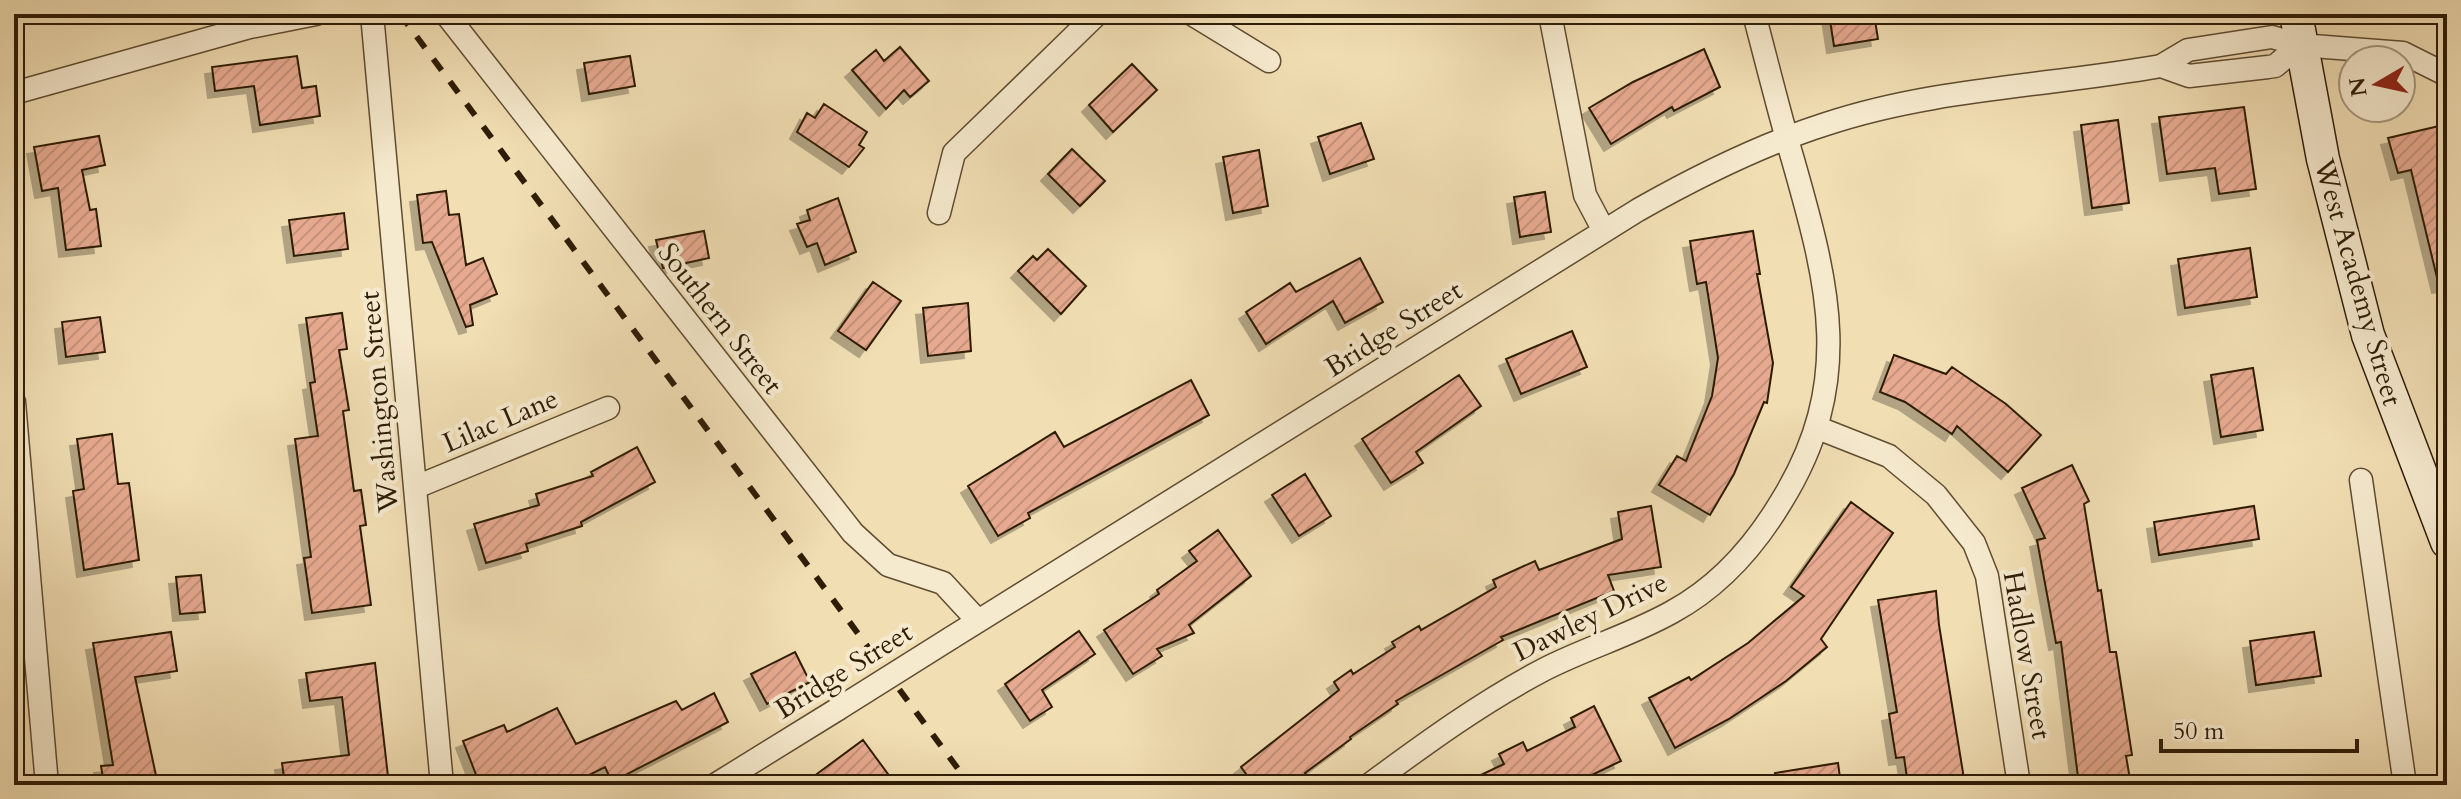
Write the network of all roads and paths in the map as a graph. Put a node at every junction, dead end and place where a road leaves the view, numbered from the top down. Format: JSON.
{"nodes":[{"id":1,"x":316,"y":14,"type":"edge"},
{"id":2,"x":372,"y":14,"type":"edge"},
{"id":3,"x":446,"y":14,"type":"edge"},
{"id":4,"x":1097,"y":14,"type":"edge"},
{"id":5,"x":1192,"y":14,"type":"edge"},
{"id":6,"x":1550,"y":14,"type":"edge"},
{"id":7,"x":1754,"y":14,"type":"edge"},
{"id":8,"x":2298,"y":30,"type":"edge"},
{"id":9,"x":1269,"y":61,"type":"dead end"},
{"id":10,"x":2447,"y":75,"type":"edge"},
{"id":11,"x":14,"y":93,"type":"edge"},
{"id":12,"x":1787,"y":138,"type":"junction"},
{"id":13,"x":939,"y":213,"type":"dead end"},
{"id":14,"x":1604,"y":231,"type":"junction"},
{"id":15,"x":14,"y":402,"type":"edge"},
{"id":16,"x":608,"y":408,"type":"dead end"},
{"id":17,"x":1818,"y":428,"type":"junction"},
{"id":18,"x":2361,"y":480,"type":"dead end"},
{"id":19,"x":416,"y":487,"type":"junction"},
{"id":20,"x":2447,"y":542,"type":"edge"},
{"id":21,"x":978,"y":621,"type":"junction"},
{"id":22,"x":47,"y":785,"type":"edge"},
{"id":23,"x":442,"y":785,"type":"edge"},
{"id":24,"x":715,"y":785,"type":"edge"},
{"id":25,"x":1369,"y":785,"type":"edge"},
{"id":26,"x":2019,"y":785,"type":"edge"},
{"id":27,"x":2405,"y":785,"type":"edge"}],
"edges":[{"from":1,"to":11,"type":"street"},
{"from":2,"to":19,"type":"street","name":"Washington Street"},
{"from":3,"to":21,"type":"street","name":"Southern Street"},
{"from":4,"to":13,"type":"street"},
{"from":5,"to":9,"type":"street"},
{"from":6,"to":14,"type":"street"},
{"from":7,"to":12,"type":"street","name":"Dawley Drive"},
{"from":8,"to":10,"type":"street","name":"Bridge Street"},
{"from":8,"to":12,"type":"street","name":"Bridge Street"},
{"from":8,"to":20,"type":"main road","name":"West Academy Street"},
{"from":12,"to":14,"type":"street","name":"Bridge Street"},
{"from":12,"to":17,"type":"street","name":"Dawley Drive"},
{"from":14,"to":21,"type":"street","name":"Bridge Street"},
{"from":15,"to":22,"type":"street"},
{"from":16,"to":19,"type":"street","name":"Lilac Lane"},
{"from":17,"to":25,"type":"street","name":"Dawley Drive"},
{"from":17,"to":26,"type":"street","name":"Hadlow Street"},
{"from":18,"to":27,"type":"street"},
{"from":19,"to":23,"type":"street","name":"Washington Street"},
{"from":21,"to":24,"type":"street","name":"Bridge Street","bridge":true}]}
